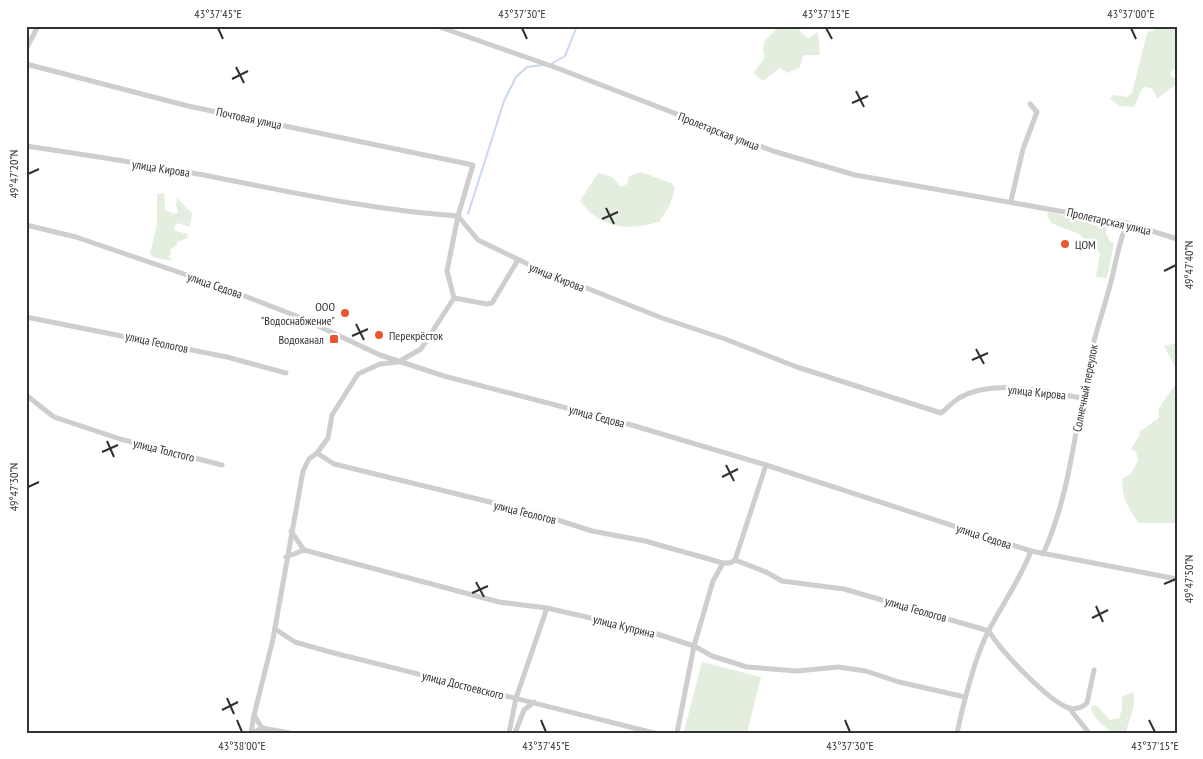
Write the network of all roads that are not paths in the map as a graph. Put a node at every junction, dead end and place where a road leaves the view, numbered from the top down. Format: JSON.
{"nodes":[{"id":1,"x":38,"y":26,"type":"edge"},
{"id":2,"x":437,"y":26,"type":"edge"},
{"id":3,"x":26,"y":49,"type":"edge"},
{"id":4,"x":26,"y":64,"type":"edge"},
{"id":5,"x":1030,"y":104,"type":"dead end"},
{"id":6,"x":26,"y":146,"type":"edge"},
{"id":7,"x":1011,"y":201,"type":"junction"},
{"id":8,"x":458,"y":216,"type":"junction"},
{"id":9,"x":1127,"y":224,"type":"junction"},
{"id":10,"x":26,"y":225,"type":"edge"},
{"id":11,"x":1177,"y":238,"type":"edge"},
{"id":12,"x":518,"y":260,"type":"junction"},
{"id":13,"x":454,"y":298,"type":"junction"},
{"id":14,"x":26,"y":317,"type":"edge"},
{"id":15,"x":380,"y":355,"type":"junction"},
{"id":16,"x":398,"y":362,"type":"junction"},
{"id":17,"x":380,"y":364,"type":"junction"},
{"id":18,"x":286,"y":373,"type":"dead end"},
{"id":19,"x":26,"y":395,"type":"edge"},
{"id":20,"x":1082,"y":398,"type":"junction"},
{"id":21,"x":317,"y":453,"type":"junction"},
{"id":22,"x":766,"y":464,"type":"junction"},
{"id":23,"x":222,"y":465,"type":"dead end"},
{"id":24,"x":291,"y":531,"type":"junction"},
{"id":25,"x":304,"y":550,"type":"junction"},
{"id":26,"x":1031,"y":552,"type":"junction"},
{"id":27,"x":1043,"y":554,"type":"junction"},
{"id":28,"x":286,"y":557,"type":"junction"},
{"id":29,"x":735,"y":560,"type":"junction"},
{"id":30,"x":723,"y":563,"type":"junction"},
{"id":31,"x":1177,"y":579,"type":"edge"},
{"id":32,"x":547,"y":608,"type":"junction"},
{"id":33,"x":275,"y":629,"type":"junction"},
{"id":34,"x":989,"y":631,"type":"junction"},
{"id":35,"x":694,"y":646,"type":"junction"},
{"id":36,"x":1094,"y":670,"type":"dead end"},
{"id":37,"x":965,"y":696,"type":"junction"},
{"id":38,"x":516,"y":698,"type":"junction"},
{"id":39,"x":534,"y":702,"type":"junction"},
{"id":40,"x":1069,"y":708,"type":"junction"},
{"id":41,"x":254,"y":715,"type":"junction"},
{"id":42,"x":262,"y":728,"type":"junction"},
{"id":43,"x":251,"y":733,"type":"edge"},
{"id":44,"x":290,"y":733,"type":"edge"},
{"id":45,"x":509,"y":733,"type":"edge"},
{"id":46,"x":514,"y":733,"type":"edge"},
{"id":47,"x":654,"y":733,"type":"edge"},
{"id":48,"x":677,"y":733,"type":"edge"},
{"id":49,"x":957,"y":733,"type":"edge"},
{"id":50,"x":1089,"y":733,"type":"edge"}],
"edges":[{"from":1,"to":3,"type":"street"},
{"from":2,"to":7,"type":"street","name":"Пролетарская улица"},
{"from":4,"to":8,"type":"street","name":"Почтовая улица"},
{"from":5,"to":7,"type":"street"},
{"from":6,"to":8,"type":"street","name":"улица Кирова"},
{"from":7,"to":9,"type":"street","name":"Пролетарская улица"},
{"from":8,"to":12,"type":"street","name":"улица Кирова"},
{"from":8,"to":13,"type":"street"},
{"from":9,"to":11,"type":"street","name":"Пролетарская улица"},
{"from":9,"to":20,"type":"street","name":"Солнечный переулок"},
{"from":10,"to":15,"type":"street","name":"улица Седова"},
{"from":12,"to":13,"type":"street"},
{"from":12,"to":20,"type":"street","name":"улица Кирова"},
{"from":13,"to":16,"type":"street"},
{"from":14,"to":18,"type":"street","name":"улица Геологов"},
{"from":15,"to":16,"type":"street","name":"улица Седова"},
{"from":15,"to":17,"type":"street"},
{"from":16,"to":17,"type":"street"},
{"from":16,"to":22,"type":"street","name":"улица Седова"},
{"from":17,"to":21,"type":"street"},
{"from":19,"to":23,"type":"street","name":"улица Толстого"},
{"from":20,"to":27,"type":"street","name":"Солнечный переулок"},
{"from":21,"to":24,"type":"street"},
{"from":21,"to":30,"type":"street","name":"улица Геологов"},
{"from":22,"to":26,"type":"street","name":"улица Седова"},
{"from":22,"to":29,"type":"street"},
{"from":24,"to":25,"type":"street"},
{"from":24,"to":28,"type":"street"},
{"from":25,"to":28,"type":"street"},
{"from":25,"to":32,"type":"street","name":"улица Куприна"},
{"from":26,"to":27,"type":"street","name":"улица Седова"},
{"from":26,"to":34,"type":"street"},
{"from":27,"to":31,"type":"street","name":"улица Седова"},
{"from":28,"to":33,"type":"street"},
{"from":29,"to":30,"type":"street","name":"улица Геологов"},
{"from":29,"to":34,"type":"street","name":"улица Геологов"},
{"from":30,"to":35,"type":"street"},
{"from":32,"to":35,"type":"street","name":"улица Куприна"},
{"from":32,"to":38,"type":"street"},
{"from":33,"to":38,"type":"street","name":"улица Достоевского"},
{"from":33,"to":41,"type":"street"},
{"from":34,"to":37,"type":"street"},
{"from":34,"to":40,"type":"street"},
{"from":35,"to":37,"type":"street","name":"улица Куприна"},
{"from":35,"to":48,"type":"street"},
{"from":36,"to":40,"type":"street"},
{"from":37,"to":49,"type":"street"},
{"from":38,"to":39,"type":"street","name":"улица Достоевского"},
{"from":38,"to":45,"type":"street"},
{"from":39,"to":46,"type":"street"},
{"from":39,"to":47,"type":"street","name":"улица Достоевского"},
{"from":40,"to":50,"type":"street"},
{"from":41,"to":42,"type":"street"},
{"from":41,"to":43,"type":"street"},
{"from":42,"to":43,"type":"street"},
{"from":42,"to":44,"type":"street"}]}
